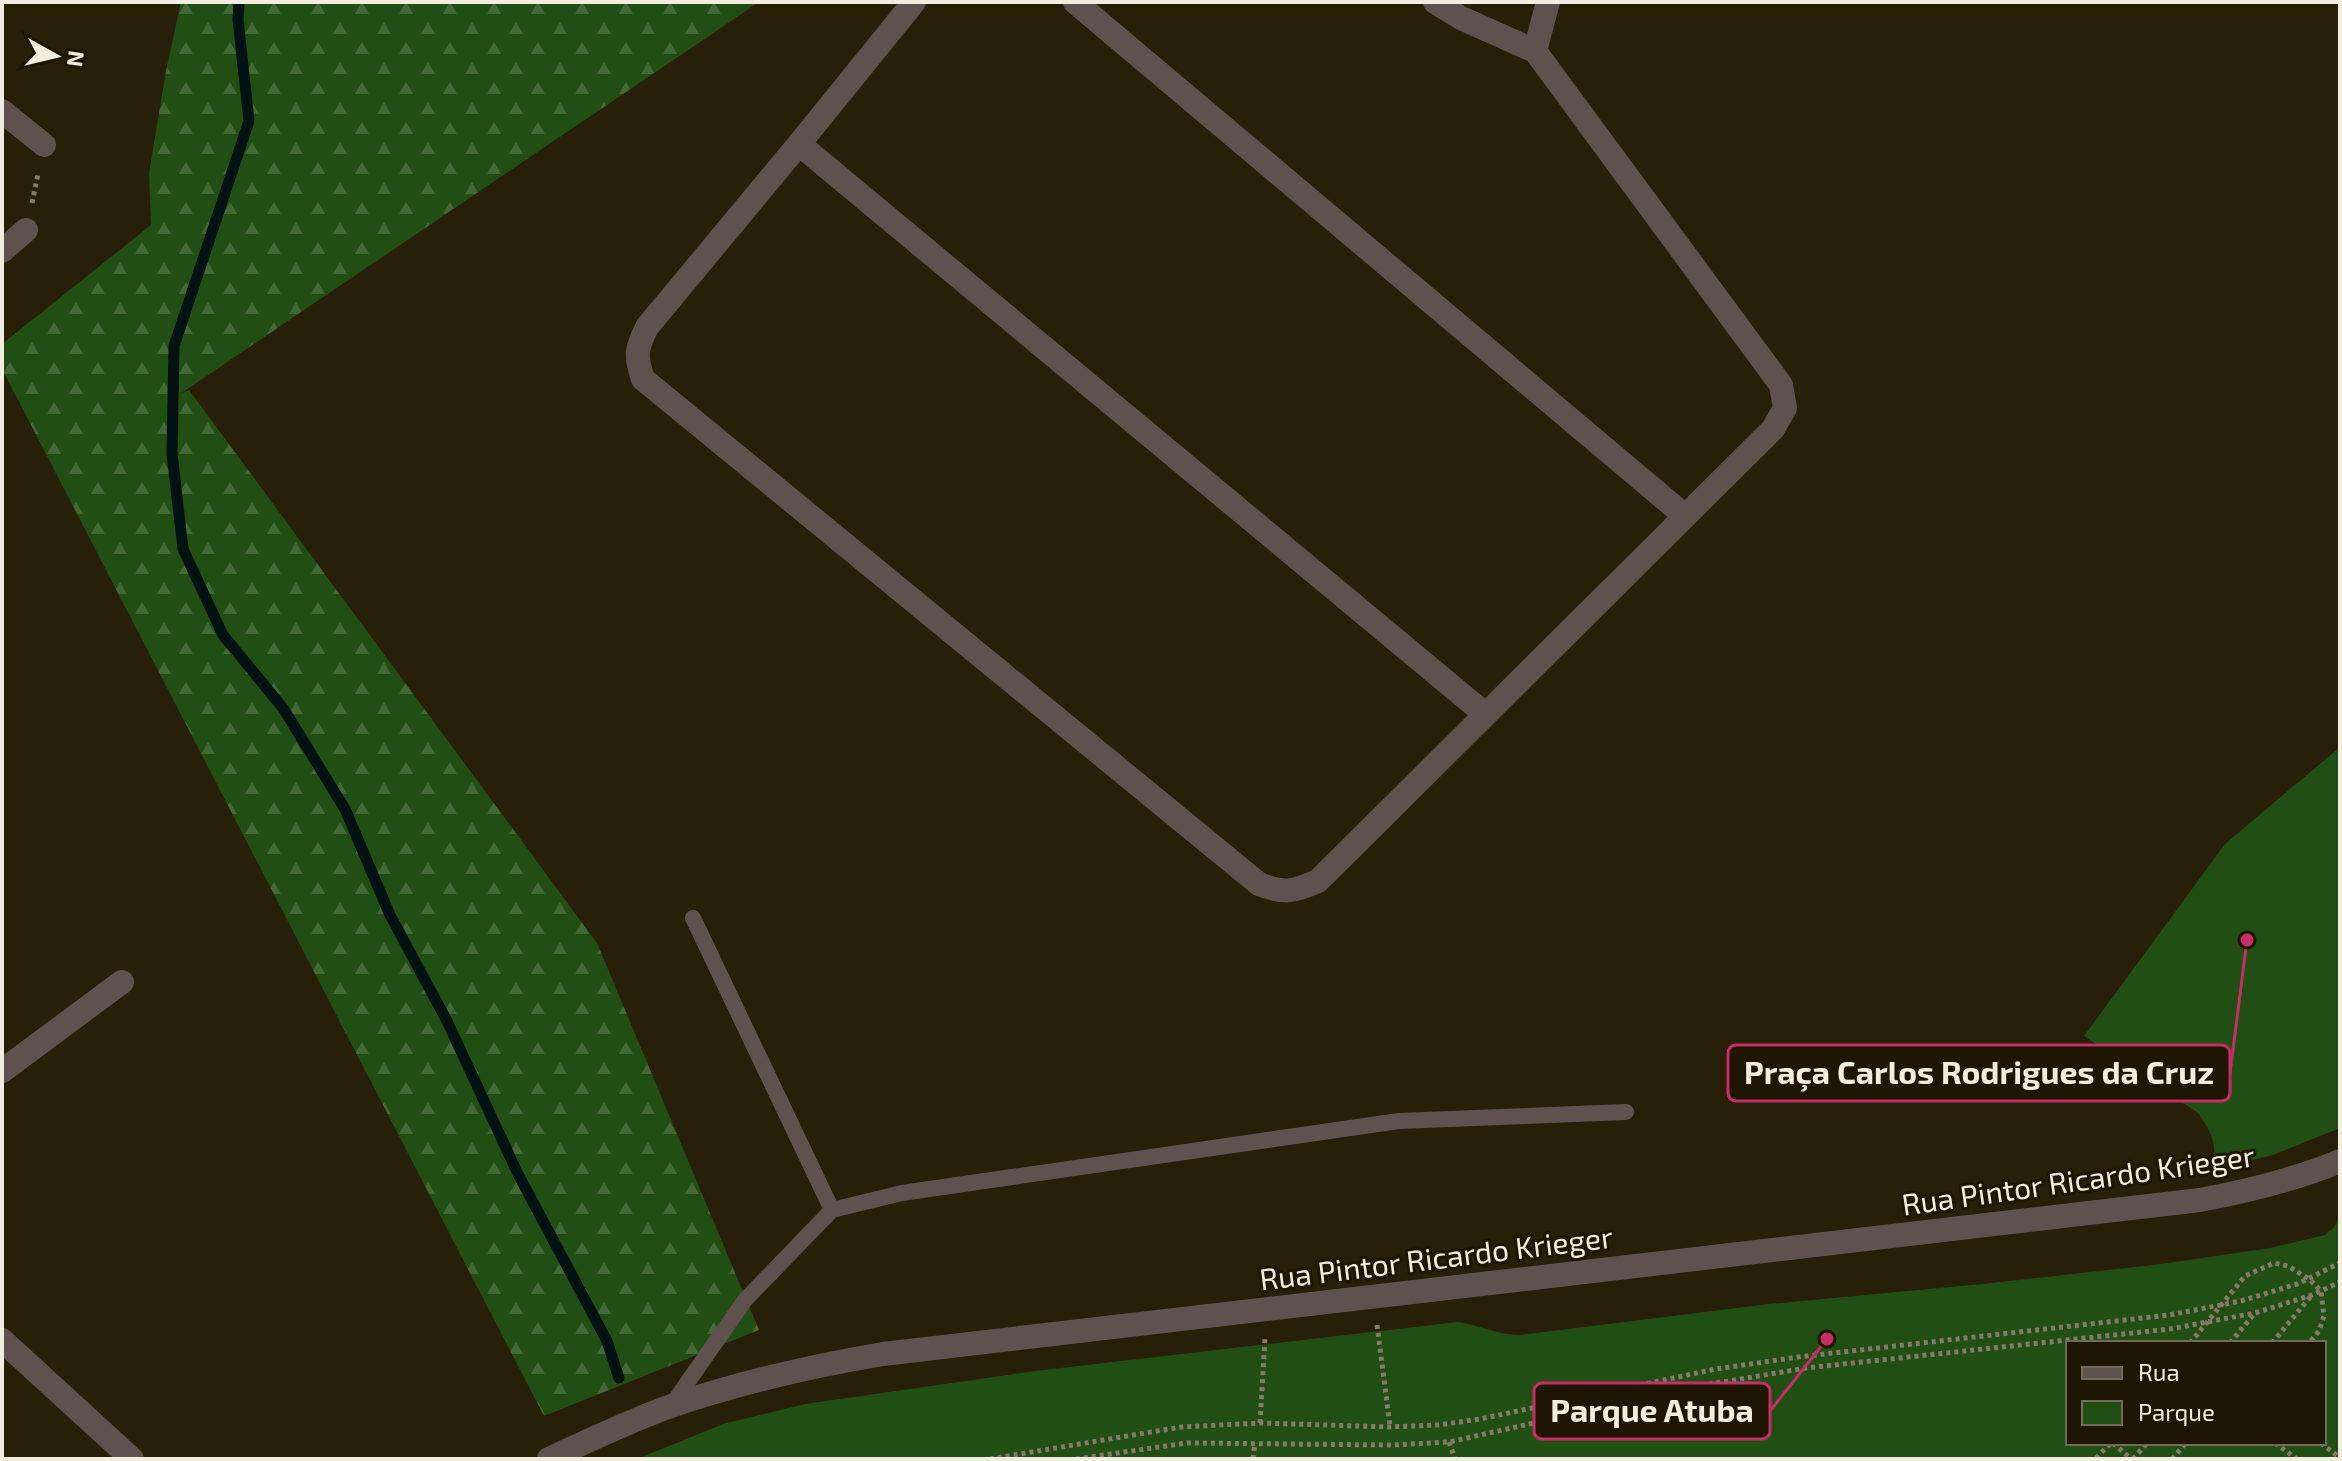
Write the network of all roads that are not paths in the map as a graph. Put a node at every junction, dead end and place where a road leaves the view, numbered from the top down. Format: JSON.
{"nodes":[{"id":1,"x":914,"y":2,"type":"edge"},
{"id":2,"x":1075,"y":2,"type":"edge"},
{"id":3,"x":1435,"y":2,"type":"edge"},
{"id":4,"x":1548,"y":2,"type":"edge"},
{"id":5,"x":1535,"y":51,"type":"junction"},
{"id":6,"x":2,"y":111,"type":"edge"},
{"id":7,"x":799,"y":144,"type":"junction"},
{"id":8,"x":44,"y":145,"type":"road end"},
{"id":9,"x":26,"y":230,"type":"road end"},
{"id":10,"x":2,"y":251,"type":"edge"},
{"id":11,"x":1685,"y":516,"type":"junction"},
{"id":12,"x":1485,"y":714,"type":"junction"},
{"id":13,"x":693,"y":918,"type":"dead end"},
{"id":14,"x":122,"y":982,"type":"dead end"},
{"id":15,"x":2,"y":1071,"type":"edge"},
{"id":16,"x":1626,"y":1112,"type":"dead end"},
{"id":17,"x":2340,"y":1161,"type":"edge"},
{"id":18,"x":832,"y":1210,"type":"junction"},
{"id":19,"x":2,"y":1340,"type":"edge"},
{"id":20,"x":671,"y":1406,"type":"junction"},
{"id":21,"x":132,"y":1459,"type":"edge"},
{"id":22,"x":549,"y":1459,"type":"edge"}],
"edges":[{"from":1,"to":7,"type":"street"},
{"from":2,"to":11,"type":"street"},
{"from":3,"to":5,"type":"street"},
{"from":4,"to":5,"type":"street"},
{"from":5,"to":11,"type":"street"},
{"from":6,"to":8,"type":"street"},
{"from":7,"to":12,"type":"street"},
{"from":7,"to":12,"type":"street"},
{"from":9,"to":10,"type":"street"},
{"from":11,"to":12,"type":"street"},
{"from":13,"to":18,"type":"lane"},
{"from":14,"to":15,"type":"street"},
{"from":16,"to":18,"type":"lane"},
{"from":17,"to":20,"type":"street","name":"Rua Pintor Ricardo Krieger"},
{"from":18,"to":20,"type":"lane"},
{"from":19,"to":21,"type":"street"},
{"from":20,"to":22,"type":"street","name":"Rua Pintor Ricardo Krieger"}]}
